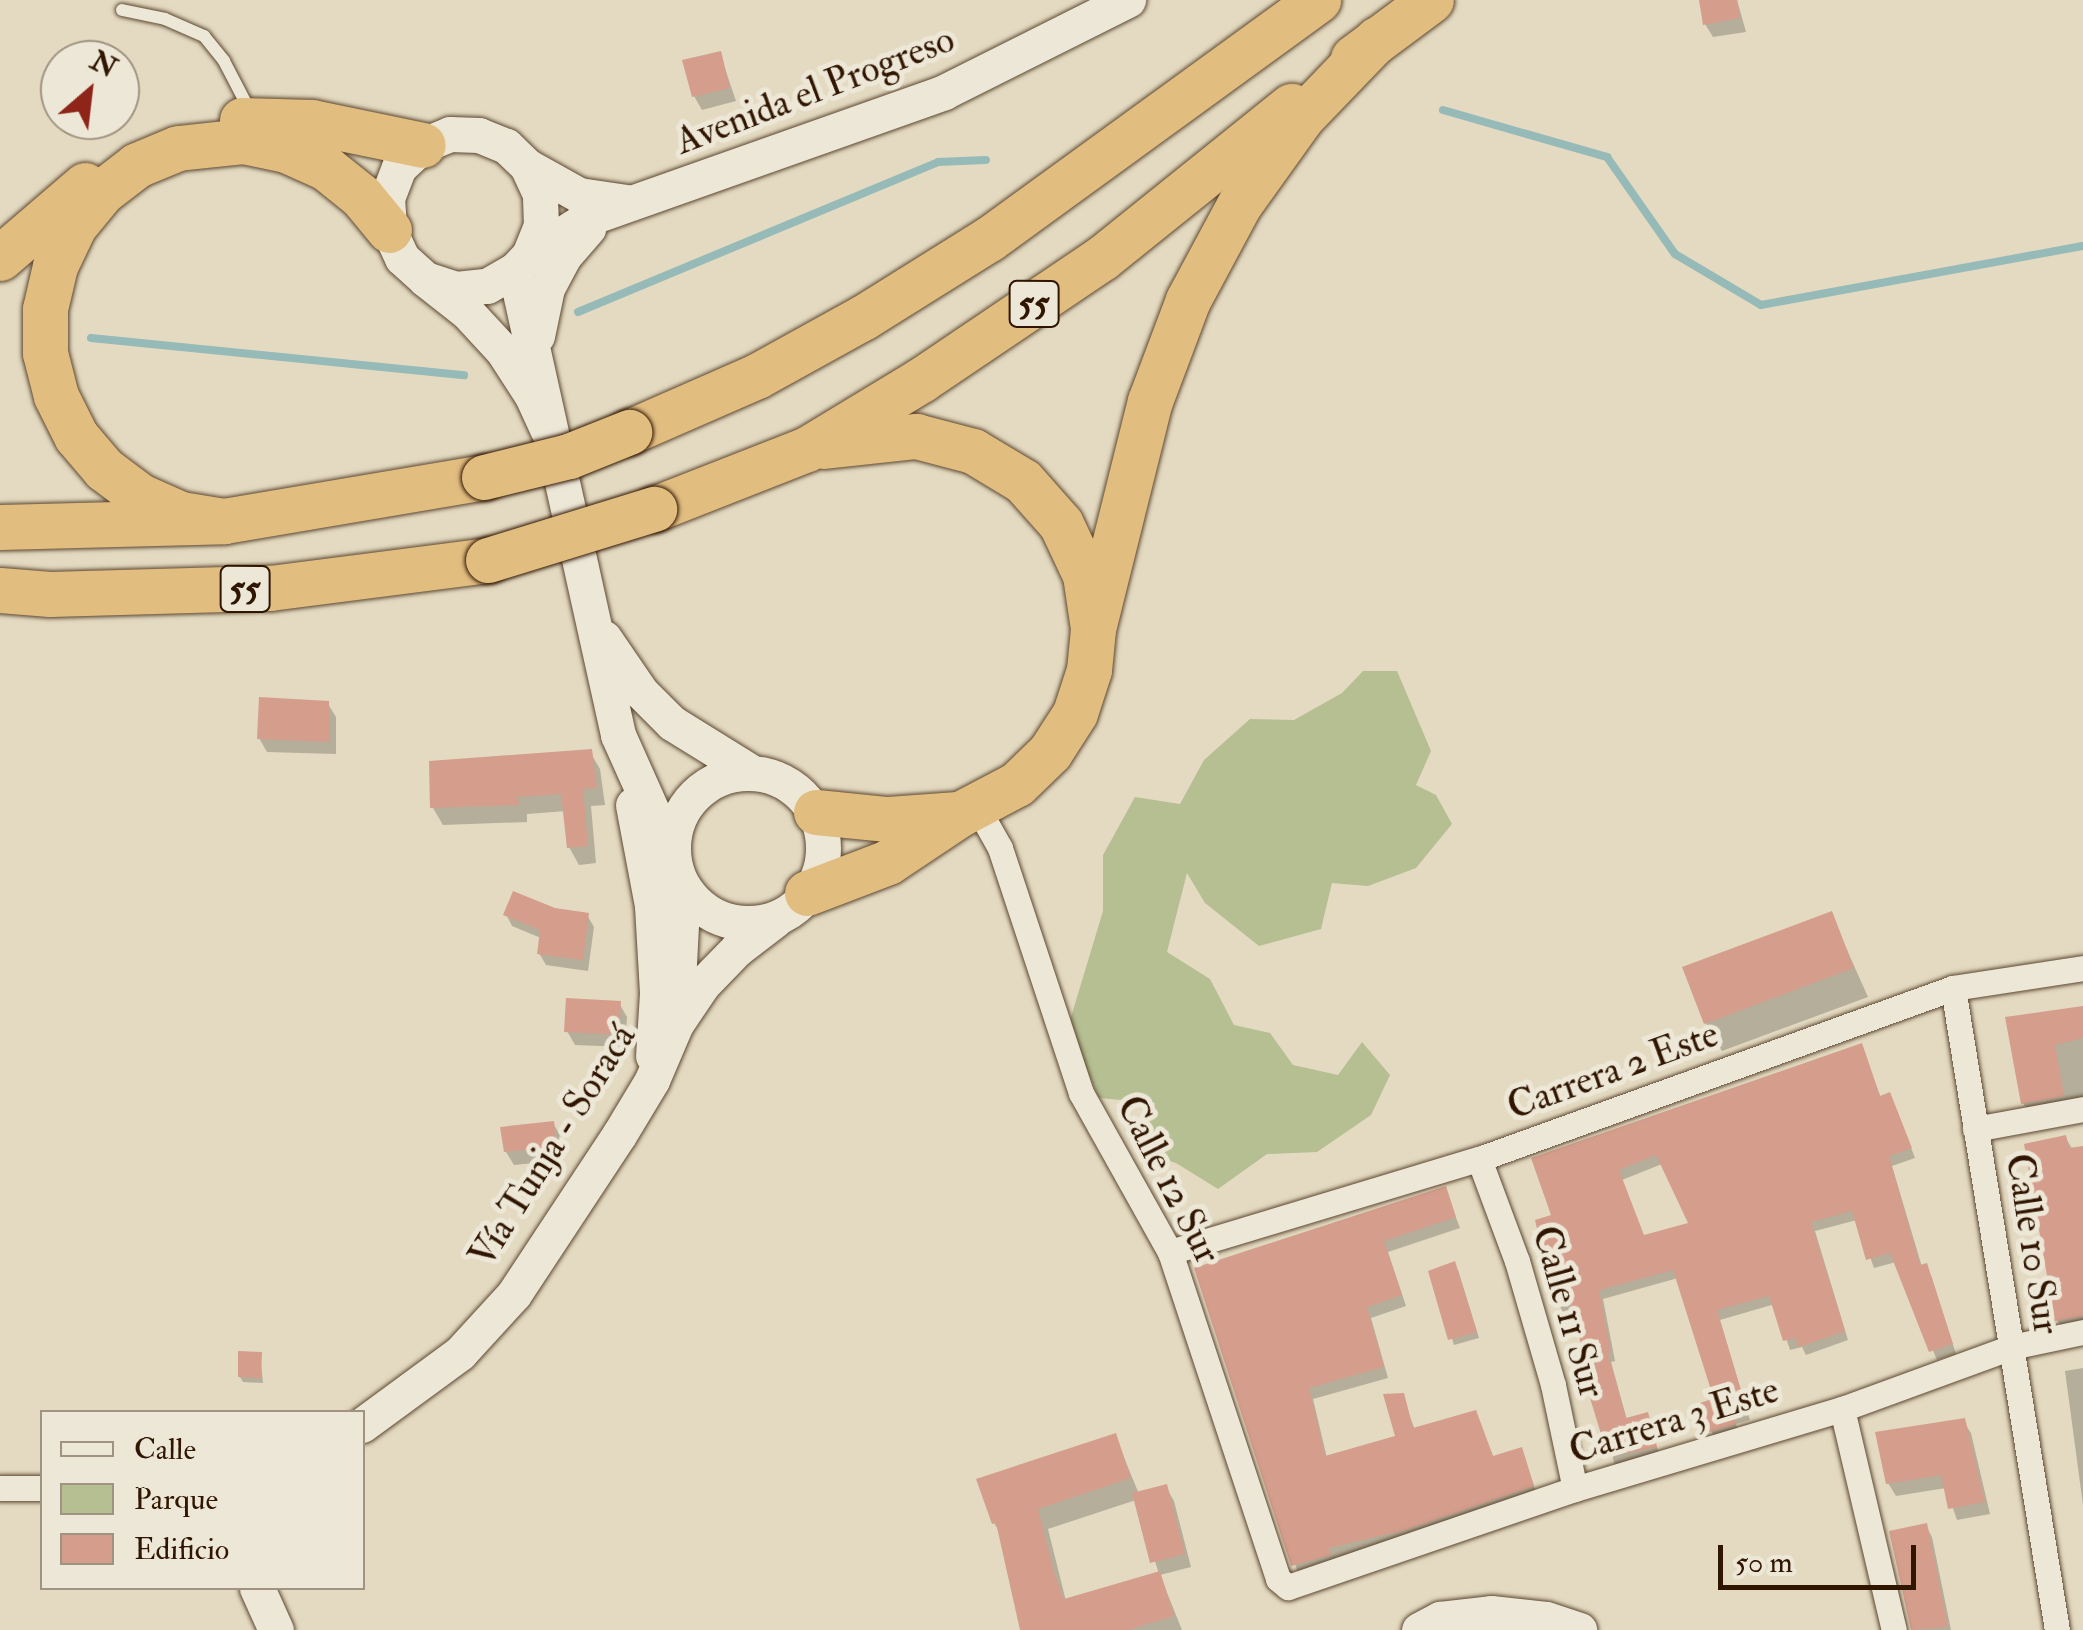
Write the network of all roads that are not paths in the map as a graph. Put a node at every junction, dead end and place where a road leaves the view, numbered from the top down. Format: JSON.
{"nodes":[{"id":1,"x":1128,"y":0,"type":"edge"},
{"id":2,"x":1318,"y":0,"type":"edge"},
{"id":3,"x":1431,"y":0,"type":"edge"},
{"id":4,"x":122,"y":10,"type":"dead end"},
{"id":5,"x":1376,"y":39,"type":"junction"},
{"id":6,"x":256,"y":120,"type":"junction"},
{"id":7,"x":186,"y":136,"type":"junction"},
{"id":8,"x":422,"y":145,"type":"junction"},
{"id":9,"x":528,"y":166,"type":"junction"},
{"id":10,"x":628,"y":205,"type":"junction"},
{"id":11,"x":388,"y":230,"type":"junction"},
{"id":12,"x":0,"y":258,"type":"edge"},
{"id":13,"x":522,"y":263,"type":"junction"},
{"id":14,"x":425,"y":279,"type":"junction"},
{"id":15,"x":537,"y":359,"type":"junction"},
{"id":16,"x":554,"y":444,"type":"junction"},
{"id":17,"x":806,"y":449,"type":"junction"},
{"id":18,"x":224,"y":522,"type":"junction"},
{"id":19,"x":0,"y":527,"type":"edge"},
{"id":20,"x":0,"y":590,"type":"edge"},
{"id":21,"x":592,"y":617,"type":"junction"},
{"id":22,"x":1093,"y":629,"type":"junction"},
{"id":23,"x":618,"y":735,"type":"junction"},
{"id":24,"x":748,"y":770,"type":"junction"},
{"id":25,"x":968,"y":811,"type":"junction"},
{"id":26,"x":816,"y":812,"type":"junction"},
{"id":27,"x":678,"y":873,"type":"junction"},
{"id":28,"x":792,"y":906,"type":"junction"},
{"id":29,"x":2083,"y":968,"type":"edge"},
{"id":30,"x":1954,"y":988,"type":"junction"},
{"id":31,"x":676,"y":1024,"type":"junction"},
{"id":32,"x":652,"y":1080,"type":"junction"},
{"id":33,"x":2083,"y":1109,"type":"edge"},
{"id":34,"x":1975,"y":1128,"type":"junction"},
{"id":35,"x":1479,"y":1159,"type":"junction"},
{"id":36,"x":1170,"y":1252,"type":"junction"},
{"id":37,"x":2083,"y":1332,"type":"edge"},
{"id":38,"x":2011,"y":1347,"type":"junction"},
{"id":39,"x":1842,"y":1409,"type":"junction"},
{"id":40,"x":365,"y":1423,"type":"edge"},
{"id":41,"x":0,"y":1488,"type":"edge"},
{"id":42,"x":40,"y":1488,"type":"edge"},
{"id":43,"x":1575,"y":1489,"type":"junction"},
{"id":44,"x":1288,"y":1587,"type":"joint"},
{"id":45,"x":258,"y":1590,"type":"edge"},
{"id":46,"x":276,"y":1630,"type":"edge"},
{"id":47,"x":1419,"y":1630,"type":"edge"},
{"id":48,"x":1579,"y":1630,"type":"edge"},
{"id":49,"x":1894,"y":1630,"type":"edge"},
{"id":50,"x":2057,"y":1630,"type":"edge"}],
"edges":[{"from":1,"to":10,"type":"main road","name":"Avenida el Progreso"},
{"from":2,"to":18,"type":"highway","number":"55","bridge":true},
{"from":3,"to":5,"type":"highway","number":"55"},
{"from":4,"to":6,"type":"lane"},
{"from":5,"to":17,"type":"highway","number":"55"},
{"from":5,"to":22,"type":"highway"},
{"from":6,"to":7,"type":"highway"},
{"from":6,"to":8,"type":"highway"},
{"from":7,"to":11,"type":"highway"},
{"from":7,"to":12,"type":"highway"},
{"from":7,"to":18,"type":"highway"},
{"from":8,"to":9,"type":"main road"},
{"from":8,"to":11,"type":"main road"},
{"from":9,"to":10,"type":"main road","name":"Avenida el Progreso"},
{"from":9,"to":13,"type":"main road"},
{"from":10,"to":13,"type":"main road","name":"Avenida el Progreso"},
{"from":10,"to":15,"type":"main road"},
{"from":11,"to":14,"type":"main road"},
{"from":13,"to":14,"type":"main road"},
{"from":13,"to":15,"type":"main road","name":"Vía Tunja - Soracá"},
{"from":14,"to":16,"type":"main road","name":"Vía Tunja - Soracá"},
{"from":15,"to":16,"type":"main road","name":"Vía Tunja - Soracá"},
{"from":16,"to":21,"type":"main road","name":"Vía Tunja - Soracá"},
{"from":17,"to":20,"type":"highway","number":"55","bridge":true},
{"from":17,"to":22,"type":"highway"},
{"from":18,"to":19,"type":"highway","number":"55"},
{"from":21,"to":23,"type":"main road","name":"Vía Tunja - Soracá"},
{"from":21,"to":24,"type":"main road","name":"Vía Tunja - Soracá"},
{"from":22,"to":25,"type":"highway"},
{"from":23,"to":27,"type":"main road","name":"Vía Tunja - Soracá"},
{"from":23,"to":32,"type":"main road"},
{"from":24,"to":26,"type":"main road"},
{"from":24,"to":27,"type":"main road"},
{"from":25,"to":26,"type":"highway"},
{"from":25,"to":28,"type":"highway"},
{"from":25,"to":36,"type":"street","name":"Calle 12 Sur"},
{"from":26,"to":28,"type":"main road"},
{"from":27,"to":28,"type":"main road"},
{"from":27,"to":31,"type":"main road","name":"Vía Tunja - Soracá"},
{"from":28,"to":31,"type":"main road","name":"Vía Tunja - Soracá"},
{"from":29,"to":30,"type":"street","name":"Carrera 2 Este"},
{"from":30,"to":34,"type":"street","name":"Calle 10 Sur"},
{"from":30,"to":35,"type":"street","name":"Carrera 2 Este"},
{"from":31,"to":32,"type":"main road","name":"Vía Tunja - Soracá"},
{"from":32,"to":40,"type":"main road","name":"Vía Tunja - Soracá"},
{"from":33,"to":34,"type":"street"},
{"from":34,"to":38,"type":"street","name":"Calle 10 Sur"},
{"from":35,"to":36,"type":"street","name":"Carrera 2 Este"},
{"from":35,"to":43,"type":"street","name":"Calle 11 Sur"},
{"from":36,"to":44,"type":"street","name":"Calle 12 Sur"},
{"from":37,"to":38,"type":"street","name":"Carrera 3 Este"},
{"from":38,"to":39,"type":"street","name":"Carrera 3 Este"},
{"from":38,"to":50,"type":"street","name":"Calle 10 Sur"},
{"from":39,"to":43,"type":"street","name":"Carrera 3 Este"},
{"from":39,"to":49,"type":"street"},
{"from":41,"to":42,"type":"street"},
{"from":43,"to":44,"type":"street","name":"Carrera 3 Este"},
{"from":45,"to":46,"type":"main road"},
{"from":47,"to":48,"type":"main road"}]}
